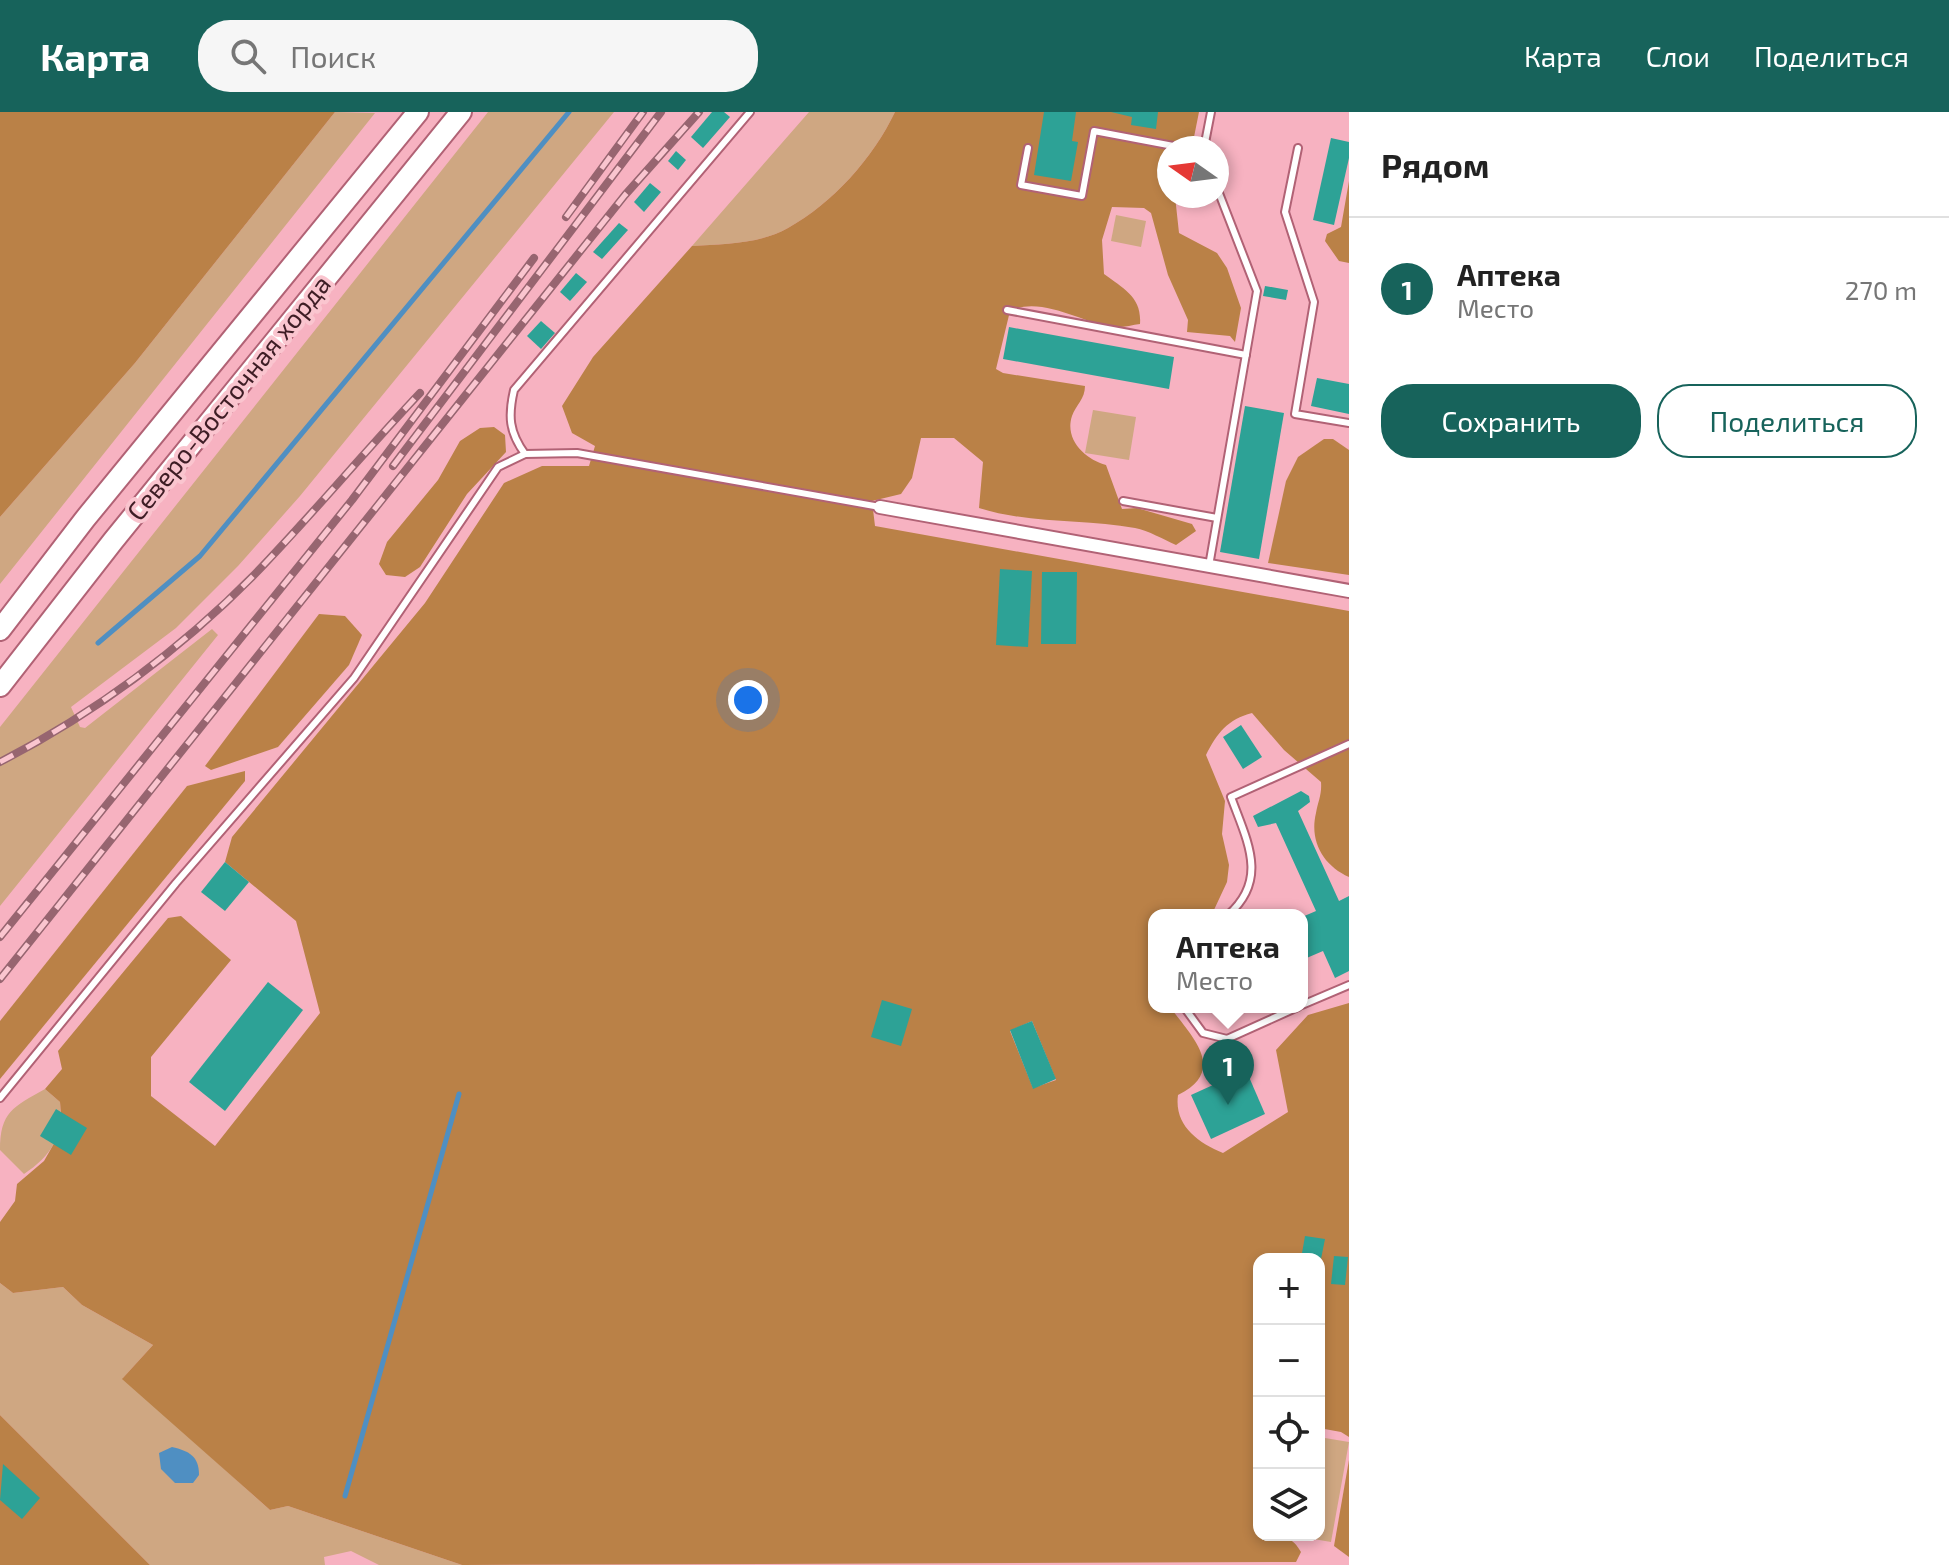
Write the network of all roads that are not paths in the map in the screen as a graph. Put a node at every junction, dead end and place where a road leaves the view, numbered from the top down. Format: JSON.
{"nodes":[{"id":1,"x":418,"y":112,"type":"edge"},
{"id":2,"x":461,"y":112,"type":"edge"},
{"id":3,"x":750,"y":112,"type":"edge"},
{"id":4,"x":1211,"y":112,"type":"edge"},
{"id":5,"x":1206,"y":136,"type":"edge"},
{"id":6,"x":1157,"y":143,"type":"edge"},
{"id":7,"x":1028,"y":148,"type":"dead end"},
{"id":8,"x":1298,"y":148,"type":"dead end"},
{"id":9,"x":1225,"y":208,"type":"edge"},
{"id":10,"x":1007,"y":310,"type":"dead end"},
{"id":11,"x":1246,"y":355,"type":"junction"},
{"id":12,"x":1349,"y":423,"type":"edge"},
{"id":13,"x":525,"y":454,"type":"junction"},
{"id":14,"x":1123,"y":501,"type":"dead end"},
{"id":15,"x":880,"y":507,"type":"joint"},
{"id":16,"x":1217,"y":518,"type":"junction"},
{"id":17,"x":1209,"y":566,"type":"junction"},
{"id":18,"x":1349,"y":591,"type":"edge"},
{"id":19,"x":0,"y":630,"type":"edge"},
{"id":20,"x":0,"y":686,"type":"edge"},
{"id":21,"x":1349,"y":744,"type":"edge"},
{"id":22,"x":1235,"y":909,"type":"edge"},
{"id":23,"x":1349,"y":985,"type":"edge"},
{"id":24,"x":1308,"y":1003,"type":"edge"},
{"id":25,"x":1188,"y":1013,"type":"edge"},
{"id":26,"x":1285,"y":1013,"type":"edge"},
{"id":27,"x":0,"y":1098,"type":"edge"}],
"edges":[{"from":1,"to":19,"type":"main road","name":"Северо-Восточная хорда"},
{"from":2,"to":20,"type":"main road","name":"Северо-Восточная хорда"},
{"from":3,"to":13,"type":"lane"},
{"from":4,"to":5,"type":"lane"},
{"from":6,"to":7,"type":"lane"},
{"from":8,"to":12,"type":"lane"},
{"from":9,"to":11,"type":"lane"},
{"from":10,"to":11,"type":"lane"},
{"from":11,"to":16,"type":"lane"},
{"from":13,"to":15,"type":"lane"},
{"from":13,"to":27,"type":"lane"},
{"from":14,"to":16,"type":"lane"},
{"from":15,"to":17,"type":"street"},
{"from":16,"to":17,"type":"lane"},
{"from":17,"to":18,"type":"street"},
{"from":21,"to":22,"type":"lane"},
{"from":23,"to":24,"type":"lane"},
{"from":25,"to":26,"type":"lane"}]}
